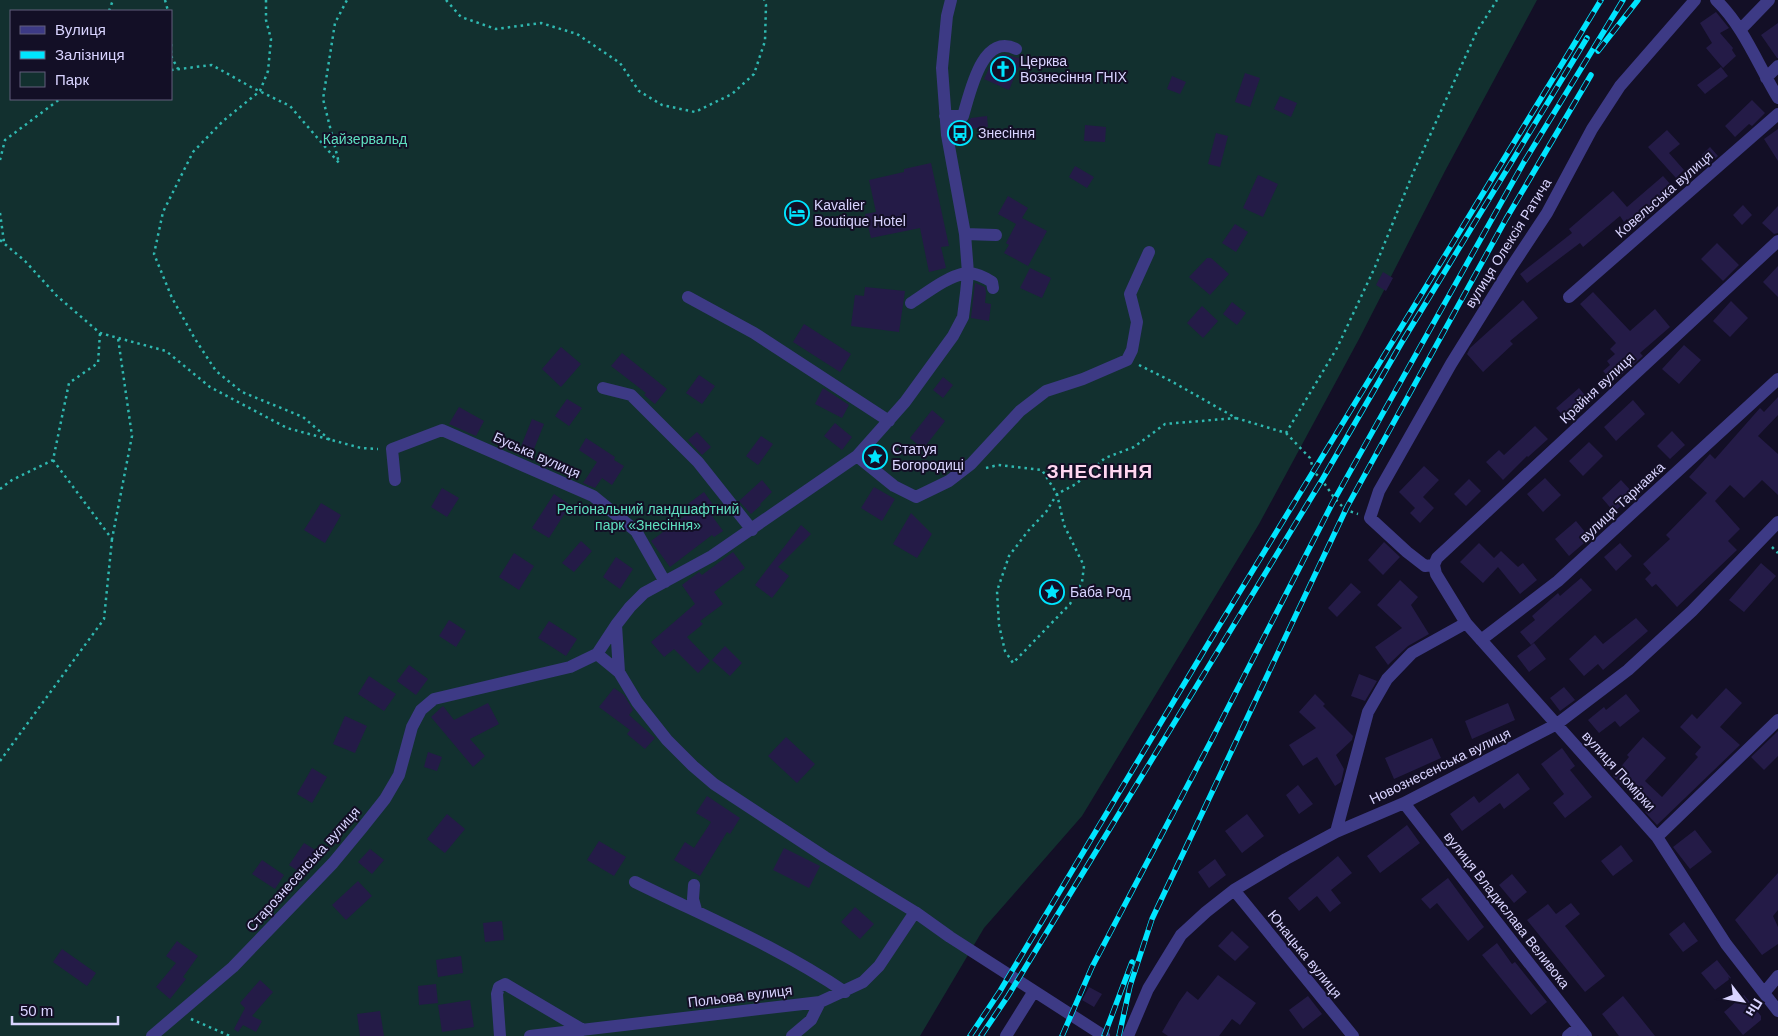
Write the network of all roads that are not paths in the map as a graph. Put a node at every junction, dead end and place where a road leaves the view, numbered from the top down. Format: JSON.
{"nodes":[{"id":1,"x":951,"y":0,"type":"edge"},
{"id":2,"x":1695,"y":0,"type":"edge"},
{"id":3,"x":1716,"y":0,"type":"edge"},
{"id":4,"x":1769,"y":0,"type":"edge"},
{"id":5,"x":1740,"y":30,"type":"junction"},
{"id":6,"x":1016,"y":49,"type":"dead end"},
{"id":7,"x":1778,"y":66,"type":"edge"},
{"id":8,"x":1766,"y":78,"type":"junction"},
{"id":9,"x":1778,"y":98,"type":"edge"},
{"id":10,"x":1778,"y":114,"type":"edge"},
{"id":11,"x":945,"y":116,"type":"junction"},
{"id":12,"x":965,"y":234,"type":"junction"},
{"id":13,"x":996,"y":235,"type":"dead end"},
{"id":14,"x":1778,"y":241,"type":"edge"},
{"id":15,"x":1149,"y":252,"type":"dead end"},
{"id":16,"x":968,"y":273,"type":"junction"},
{"id":17,"x":992,"y":288,"type":"dead end"},
{"id":18,"x":688,"y":297,"type":"dead end"},
{"id":19,"x":1569,"y":297,"type":"dead end"},
{"id":20,"x":911,"y":303,"type":"dead end"},
{"id":21,"x":1778,"y":379,"type":"edge"},
{"id":22,"x":603,"y":388,"type":"dead end"},
{"id":23,"x":889,"y":421,"type":"junction"},
{"id":24,"x":857,"y":456,"type":"junction"},
{"id":25,"x":396,"y":480,"type":"dead end"},
{"id":26,"x":1778,"y":522,"type":"edge"},
{"id":27,"x":752,"y":530,"type":"junction"},
{"id":28,"x":1435,"y":561,"type":"junction"},
{"id":29,"x":665,"y":582,"type":"junction"},
{"id":30,"x":1466,"y":624,"type":"junction"},
{"id":31,"x":616,"y":625,"type":"junction"},
{"id":32,"x":1481,"y":640,"type":"junction"},
{"id":33,"x":596,"y":654,"type":"junction"},
{"id":34,"x":619,"y":672,"type":"junction"},
{"id":35,"x":1778,"y":720,"type":"edge"},
{"id":36,"x":1557,"y":724,"type":"junction"},
{"id":37,"x":1404,"y":803,"type":"junction"},
{"id":38,"x":1336,"y":832,"type":"junction"},
{"id":39,"x":1658,"y":837,"type":"junction"},
{"id":40,"x":635,"y":882,"type":"dead end"},
{"id":41,"x":694,"y":884,"type":"dead end"},
{"id":42,"x":1234,"y":890,"type":"junction"},
{"id":43,"x":696,"y":910,"type":"junction"},
{"id":44,"x":915,"y":912,"type":"junction"},
{"id":45,"x":1778,"y":976,"type":"edge"},
{"id":46,"x":1034,"y":991,"type":"junction"},
{"id":47,"x":845,"y":992,"type":"junction"},
{"id":48,"x":1764,"y":993,"type":"junction"},
{"id":49,"x":820,"y":1002,"type":"junction"},
{"id":50,"x":1778,"y":1011,"type":"edge"},
{"id":51,"x":583,"y":1030,"type":"junction"},
{"id":52,"x":1583,"y":1031,"type":"edge"},
{"id":53,"x":152,"y":1036,"type":"edge"},
{"id":54,"x":500,"y":1036,"type":"edge"},
{"id":55,"x":530,"y":1036,"type":"edge"},
{"id":56,"x":792,"y":1036,"type":"edge"},
{"id":57,"x":1006,"y":1036,"type":"edge"},
{"id":58,"x":1104,"y":1036,"type":"edge"},
{"id":59,"x":1128,"y":1036,"type":"edge"},
{"id":60,"x":1352,"y":1036,"type":"edge"},
{"id":61,"x":1568,"y":1036,"type":"edge"}],
"edges":[{"from":1,"to":11,"type":"street","name":"Старознесенська вулиця"},
{"from":2,"to":28,"type":"street","name":"вулиця Олексія Ратича"},
{"from":3,"to":5,"type":"street"},
{"from":4,"to":5,"type":"street"},
{"from":5,"to":8,"type":"street"},
{"from":6,"to":11,"type":"street"},
{"from":7,"to":8,"type":"street"},
{"from":8,"to":9,"type":"street"},
{"from":10,"to":19,"type":"street","name":"Ковельська вулиця"},
{"from":11,"to":12,"type":"street","name":"Старознесенська вулиця"},
{"from":12,"to":13,"type":"street"},
{"from":12,"to":16,"type":"street","name":"Старознесенська вулиця"},
{"from":14,"to":28,"type":"street","name":"Крайня вулиця"},
{"from":15,"to":24,"type":"street"},
{"from":16,"to":17,"type":"street"},
{"from":16,"to":20,"type":"street"},
{"from":16,"to":23,"type":"street","name":"Старознесенська вулиця"},
{"from":18,"to":23,"type":"street"},
{"from":21,"to":32,"type":"street","name":"вулиця Тарнавка"},
{"from":22,"to":27,"type":"street"},
{"from":23,"to":24,"type":"street","name":"Старознесенська вулиця"},
{"from":24,"to":27,"type":"street","name":"Старознесенська вулиця"},
{"from":25,"to":29,"type":"street","name":"Буська вулиця"},
{"from":26,"to":36,"type":"street","name":"Новознесенська вулиця"},
{"from":27,"to":29,"type":"street","name":"Старознесенська вулиця"},
{"from":28,"to":30,"type":"street","name":"вулиця Помірки"},
{"from":29,"to":31,"type":"street","name":"Старознесенська вулиця"},
{"from":30,"to":32,"type":"street","name":"вулиця Помірки"},
{"from":30,"to":38,"type":"street"},
{"from":31,"to":33,"type":"street","name":"Старознесенська вулиця"},
{"from":31,"to":34,"type":"street"},
{"from":32,"to":36,"type":"street","name":"вулиця Помірки"},
{"from":33,"to":34,"type":"street"},
{"from":33,"to":53,"type":"street","name":"Старознесенська вулиця"},
{"from":34,"to":44,"type":"street"},
{"from":35,"to":39,"type":"street"},
{"from":36,"to":37,"type":"street","name":"Новознесенська вулиця"},
{"from":36,"to":39,"type":"street","name":"вулиця Помірки"},
{"from":37,"to":38,"type":"street","name":"Новознесенська вулиця"},
{"from":37,"to":52,"type":"street","name":"вулиця Владислава Веливока"},
{"from":38,"to":42,"type":"street","name":"Новознесенська вулиця"},
{"from":39,"to":48,"type":"street","name":"вулиця Помірки"},
{"from":40,"to":43,"type":"street"},
{"from":41,"to":43,"type":"street"},
{"from":42,"to":59,"type":"street","name":"Новознесенська вулиця"},
{"from":42,"to":60,"type":"street","name":"Юнацька вулиця"},
{"from":43,"to":47,"type":"street"},
{"from":44,"to":46,"type":"street"},
{"from":44,"to":47,"type":"street","name":"Польова вулиця"},
{"from":45,"to":48,"type":"street"},
{"from":46,"to":57,"type":"street"},
{"from":46,"to":58,"type":"street"},
{"from":47,"to":49,"type":"street","name":"Польова вулиця"},
{"from":48,"to":50,"type":"street","name":"вулиця Помірки"},
{"from":49,"to":51,"type":"street","name":"Польова вулиця"},
{"from":49,"to":56,"type":"street"},
{"from":51,"to":54,"type":"street"},
{"from":51,"to":55,"type":"street","name":"Польова вулиця"},
{"from":52,"to":61,"type":"street"}]}
